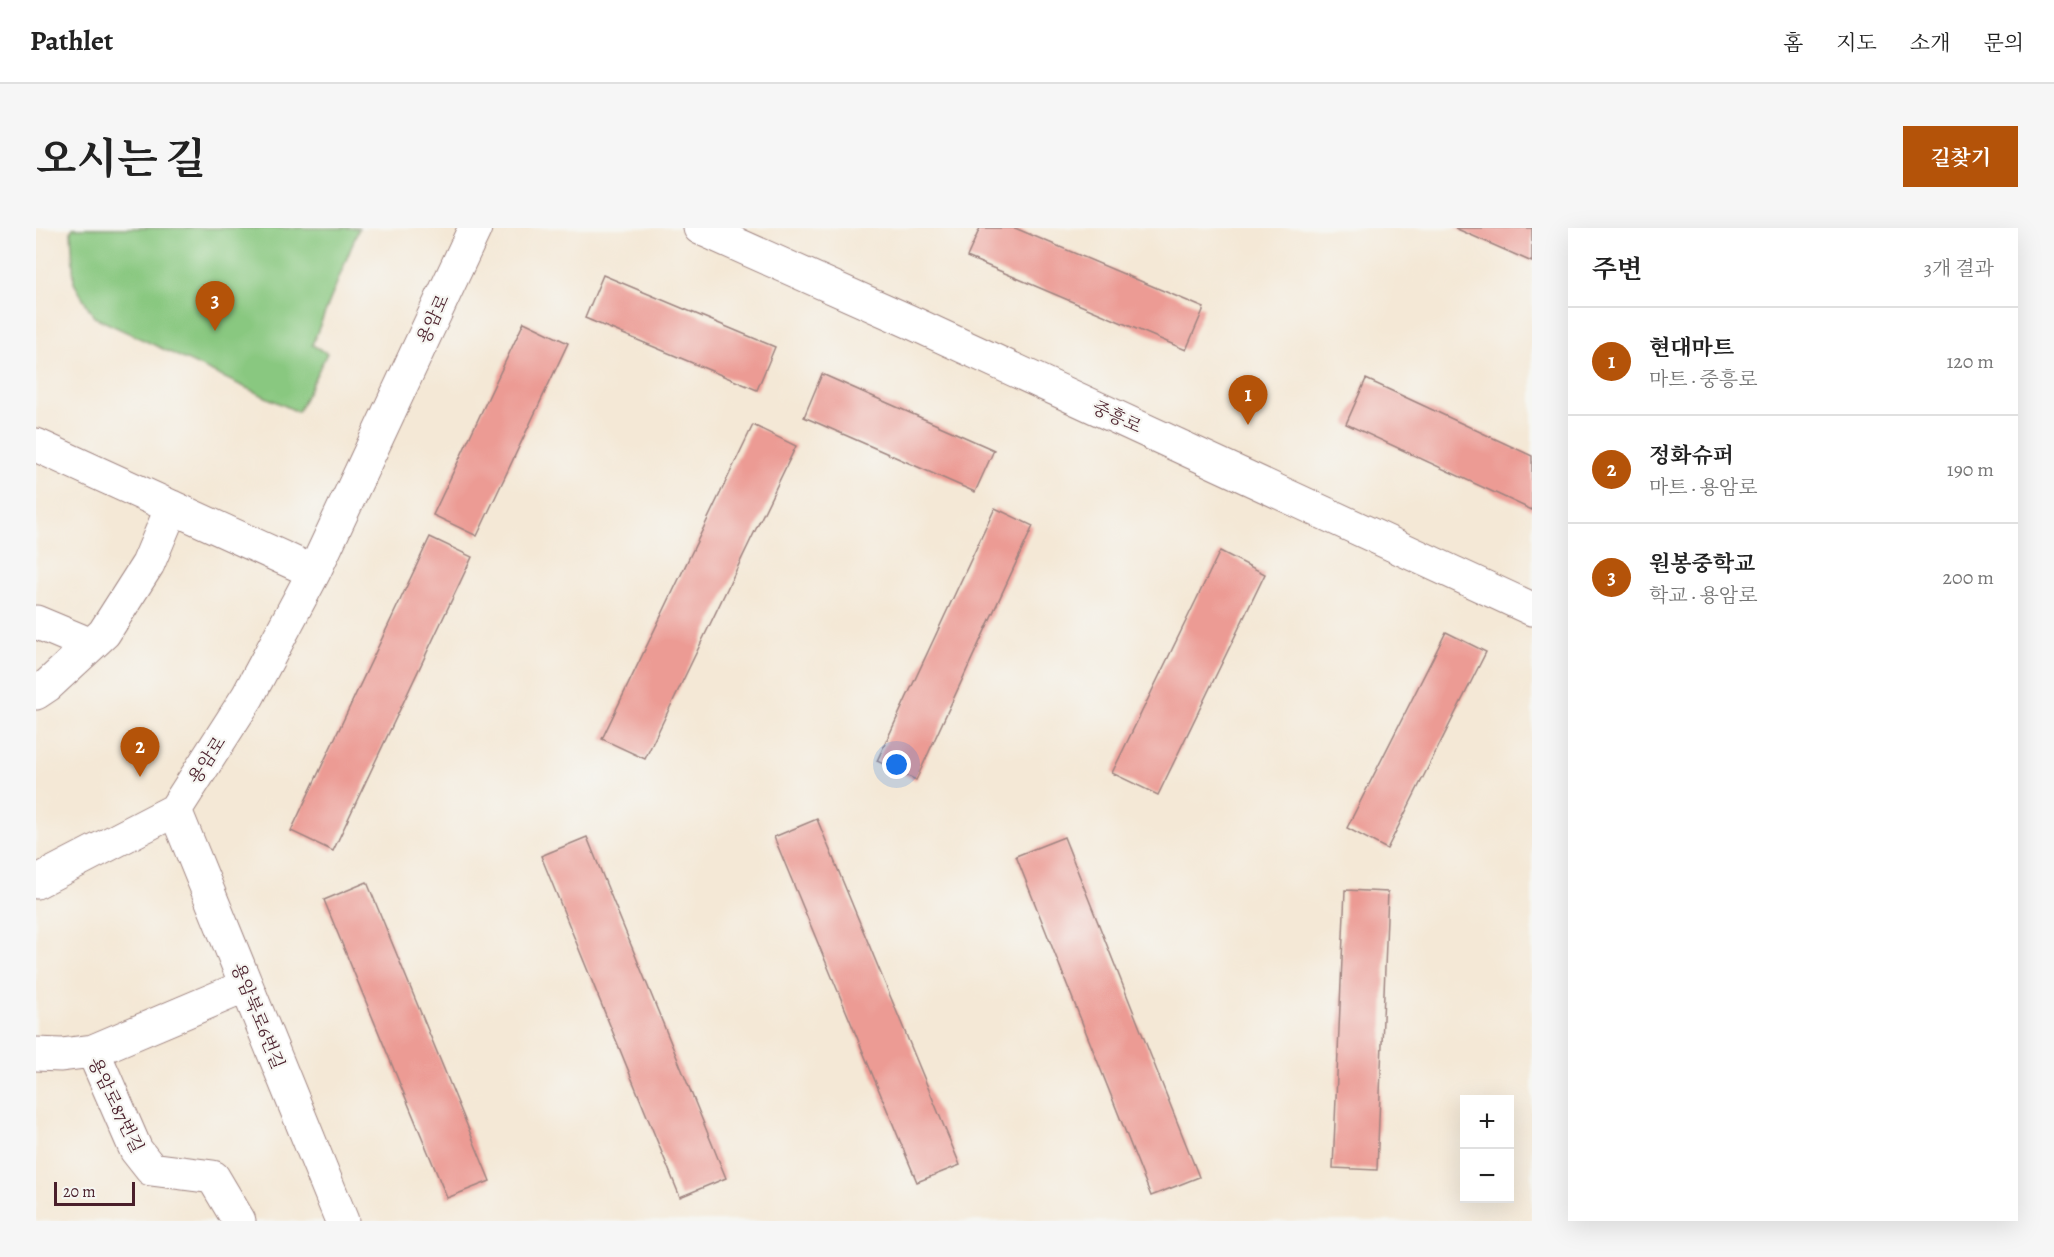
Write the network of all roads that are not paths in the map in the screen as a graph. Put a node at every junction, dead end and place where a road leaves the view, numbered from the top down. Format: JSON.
{"nodes":[{"id":1,"x":475,"y":228,"type":"edge"},
{"id":2,"x":700,"y":228,"type":"edge"},
{"id":3,"x":36,"y":445,"type":"edge"},
{"id":4,"x":172,"y":507,"type":"junction"},
{"id":5,"x":314,"y":572,"type":"junction"},
{"id":6,"x":1532,"y":609,"type":"edge"},
{"id":7,"x":36,"y":622,"type":"edge"},
{"id":8,"x":91,"y":645,"type":"junction"},
{"id":9,"x":36,"y":693,"type":"edge"},
{"id":10,"x":175,"y":810,"type":"junction"},
{"id":11,"x":36,"y":882,"type":"edge"},
{"id":12,"x":246,"y":986,"type":"junction"},
{"id":13,"x":93,"y":1051,"type":"junction"},
{"id":14,"x":36,"y":1054,"type":"edge"},
{"id":15,"x":239,"y":1221,"type":"edge"},
{"id":16,"x":342,"y":1221,"type":"edge"}],
"edges":[{"from":1,"to":5,"type":"street","name":"용암로"},
{"from":2,"to":6,"type":"street","name":"중흥로"},
{"from":3,"to":4,"type":"street"},
{"from":4,"to":5,"type":"street"},
{"from":4,"to":8,"type":"street"},
{"from":5,"to":10,"type":"street","name":"용암로"},
{"from":7,"to":8,"type":"street"},
{"from":8,"to":9,"type":"street"},
{"from":10,"to":11,"type":"street","name":"용암로"},
{"from":10,"to":12,"type":"street","name":"용암북로6번길"},
{"from":12,"to":13,"type":"street"},
{"from":12,"to":16,"type":"street","name":"용암북로6번길"},
{"from":13,"to":14,"type":"street","name":"용암로87번길"},
{"from":13,"to":15,"type":"street","name":"용암로87번길"}]}
